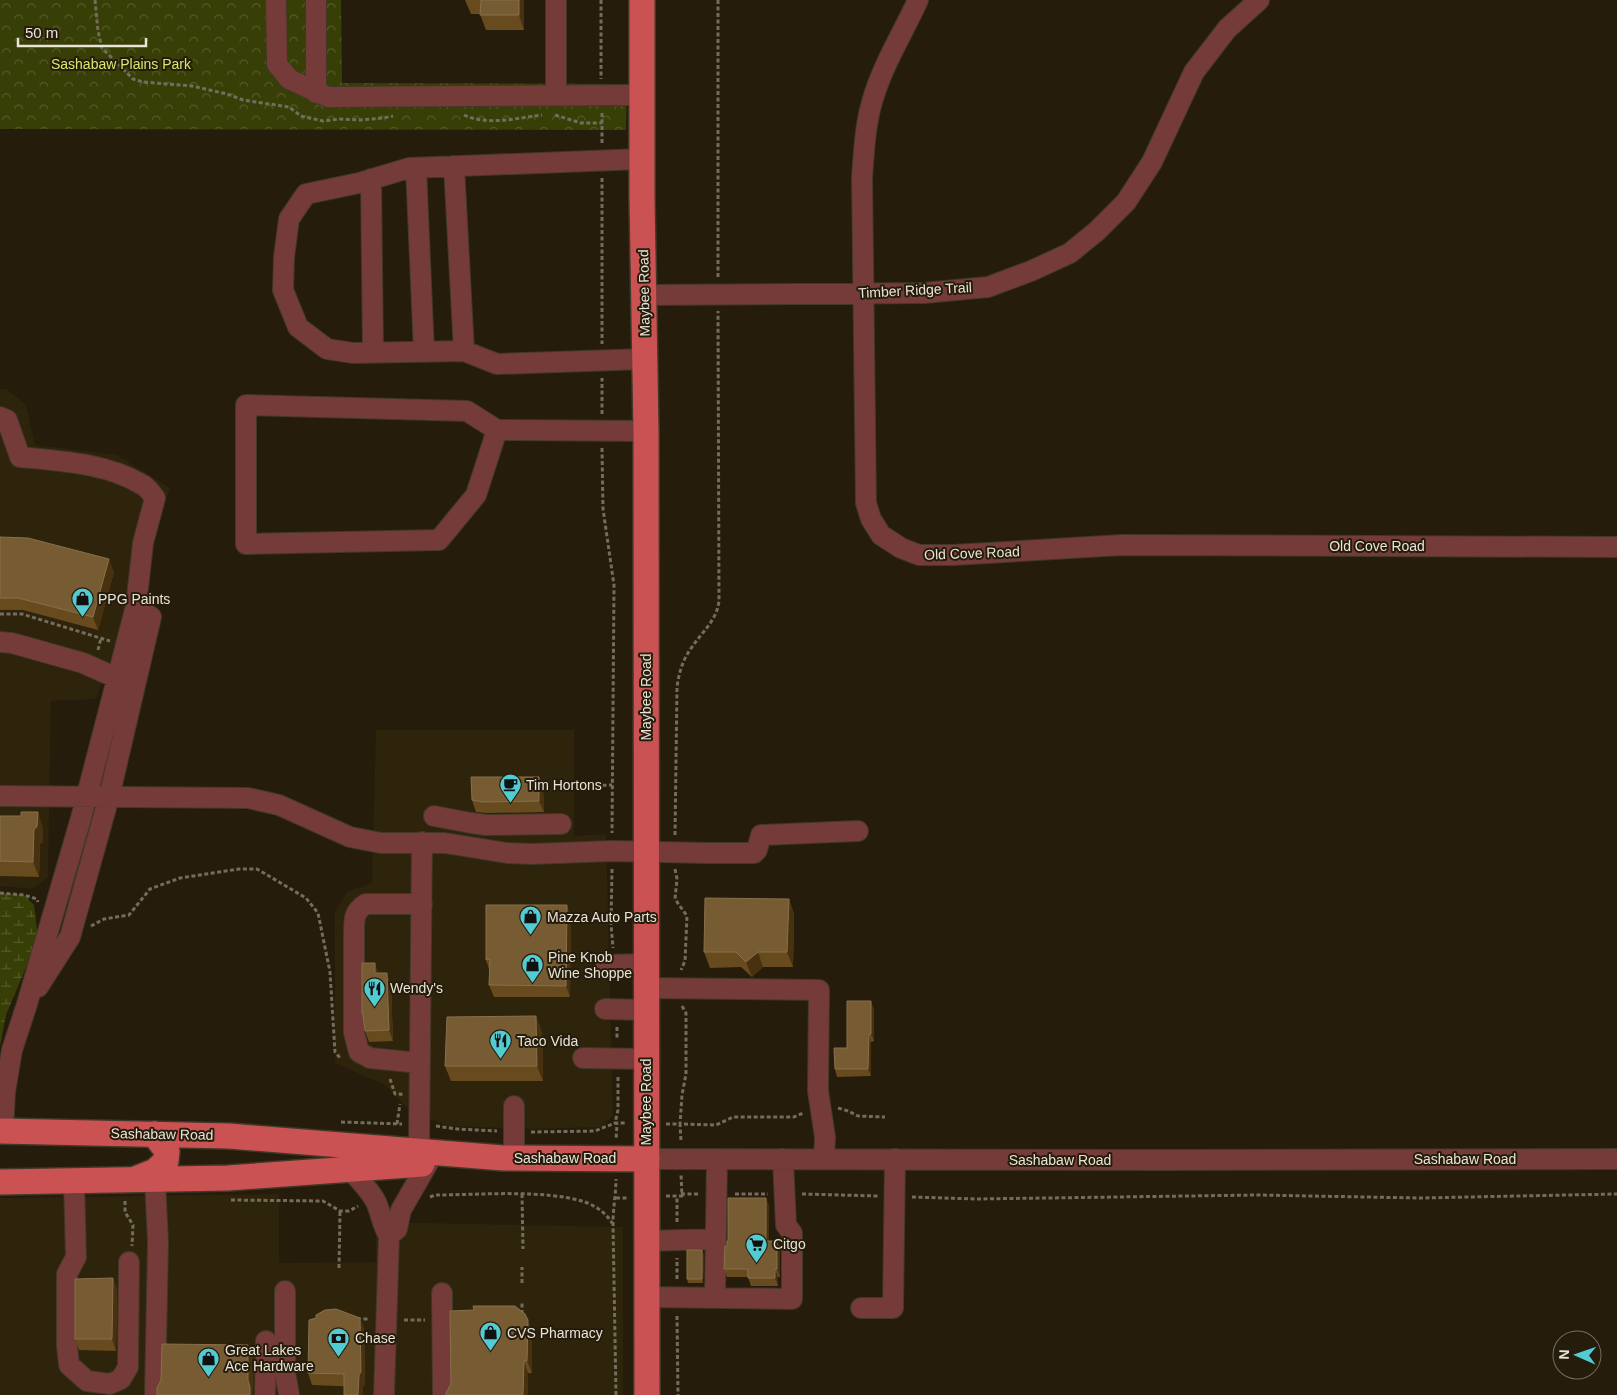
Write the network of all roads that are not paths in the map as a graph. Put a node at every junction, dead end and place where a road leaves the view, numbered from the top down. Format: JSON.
{"nodes":[{"id":1,"x":276,"y":0,"type":"edge"},
{"id":2,"x":316,"y":0,"type":"edge"},
{"id":3,"x":556,"y":0,"type":"edge"},
{"id":4,"x":642,"y":0,"type":"edge"},
{"id":5,"x":918,"y":0,"type":"edge"},
{"id":6,"x":1259,"y":0,"type":"edge"},
{"id":7,"x":316,"y":93,"type":"junction"},
{"id":8,"x":641,"y":94,"type":"junction"},
{"id":9,"x":556,"y":95,"type":"junction"},
{"id":10,"x":641,"y":159,"type":"junction"},
{"id":11,"x":454,"y":166,"type":"junction"},
{"id":12,"x":416,"y":168,"type":"junction"},
{"id":13,"x":370,"y":179,"type":"junction"},
{"id":14,"x":864,"y":293,"type":"junction"},
{"id":15,"x":644,"y":295,"type":"junction"},
{"id":16,"x":464,"y":351,"type":"junction"},
{"id":17,"x":373,"y":352,"type":"junction"},
{"id":18,"x":424,"y":352,"type":"junction"},
{"id":19,"x":645,"y":359,"type":"junction"},
{"id":20,"x":0,"y":417,"type":"edge"},
{"id":21,"x":497,"y":430,"type":"junction"},
{"id":22,"x":646,"y":431,"type":"junction"},
{"id":23,"x":1617,"y":547,"type":"edge"},
{"id":24,"x":0,"y":642,"type":"edge"},
{"id":25,"x":126,"y":682,"type":"junction"},
{"id":26,"x":0,"y":796,"type":"edge"},
{"id":27,"x":86,"y":796,"type":"junction"},
{"id":28,"x":110,"y":797,"type":"junction"},
{"id":29,"x":434,"y":816,"type":"dead end"},
{"id":30,"x":562,"y":824,"type":"dead end"},
{"id":31,"x":858,"y":831,"type":"dead end"},
{"id":32,"x":422,"y":842,"type":"junction"},
{"id":33,"x":646,"y":851,"type":"junction"},
{"id":34,"x":422,"y":900,"type":"junction"},
{"id":35,"x":645,"y":964,"type":"junction"},
{"id":36,"x":606,"y":965,"type":"dead end"},
{"id":37,"x":645,"y":999,"type":"junction"},
{"id":38,"x":27,"y":1004,"type":"junction"},
{"id":39,"x":605,"y":1009,"type":"dead end"},
{"id":40,"x":582,"y":1058,"type":"dead end"},
{"id":41,"x":646,"y":1059,"type":"junction"},
{"id":42,"x":420,"y":1064,"type":"junction"},
{"id":43,"x":509,"y":1106,"type":"dead end"},
{"id":44,"x":2,"y":1131,"type":"edge"},
{"id":45,"x":154,"y":1134,"type":"junction"},
{"id":46,"x":423,"y":1157,"type":"junction"},
{"id":47,"x":508,"y":1158,"type":"junction"},
{"id":48,"x":647,"y":1159,"type":"junction"},
{"id":49,"x":717,"y":1159,"type":"junction"},
{"id":50,"x":782,"y":1159,"type":"junction"},
{"id":51,"x":824,"y":1159,"type":"junction"},
{"id":52,"x":895,"y":1159,"type":"junction"},
{"id":53,"x":1617,"y":1159,"type":"edge"},
{"id":54,"x":350,"y":1169,"type":"junction"},
{"id":55,"x":74,"y":1181,"type":"junction"},
{"id":56,"x":0,"y":1182,"type":"edge"},
{"id":57,"x":142,"y":1190,"type":"junction"},
{"id":58,"x":389,"y":1236,"type":"junction"},
{"id":59,"x":716,"y":1239,"type":"junction"},
{"id":60,"x":647,"y":1240,"type":"junction"},
{"id":61,"x":130,"y":1257,"type":"road end"},
{"id":62,"x":285,"y":1292,"type":"dead end"},
{"id":63,"x":442,"y":1293,"type":"dead end"},
{"id":64,"x":647,"y":1297,"type":"junction"},
{"id":65,"x":715,"y":1298,"type":"junction"},
{"id":66,"x":861,"y":1308,"type":"dead end"},
{"id":67,"x":442,"y":1335,"type":"junction"},
{"id":68,"x":266,"y":1341,"type":"dead end"},
{"id":69,"x":156,"y":1395,"type":"edge"},
{"id":70,"x":266,"y":1395,"type":"edge"},
{"id":71,"x":289,"y":1395,"type":"edge"},
{"id":72,"x":384,"y":1395,"type":"edge"},
{"id":73,"x":433,"y":1395,"type":"edge"},
{"id":74,"x":442,"y":1395,"type":"edge"},
{"id":75,"x":647,"y":1395,"type":"edge"}],
"edges":[{"from":1,"to":7,"type":"street"},
{"from":2,"to":7,"type":"street"},
{"from":3,"to":9,"type":"street"},
{"from":4,"to":8,"type":"main road","name":"Maybee Road"},
{"from":5,"to":14,"type":"street","name":"Old Cove Road"},
{"from":6,"to":14,"type":"street","name":"Timber Ridge Trail"},
{"from":7,"to":9,"type":"street"},
{"from":8,"to":9,"type":"street"},
{"from":8,"to":10,"type":"main road","name":"Maybee Road"},
{"from":10,"to":11,"type":"street"},
{"from":10,"to":15,"type":"main road","name":"Maybee Road"},
{"from":11,"to":12,"type":"street"},
{"from":11,"to":16,"type":"street"},
{"from":12,"to":13,"type":"street"},
{"from":12,"to":18,"type":"street"},
{"from":13,"to":17,"type":"street"},
{"from":13,"to":17,"type":"street"},
{"from":14,"to":15,"type":"street","name":"Timber Ridge Trail"},
{"from":14,"to":23,"type":"street","name":"Old Cove Road"},
{"from":15,"to":19,"type":"main road","name":"Maybee Road"},
{"from":16,"to":18,"type":"street"},
{"from":16,"to":19,"type":"street"},
{"from":17,"to":18,"type":"street"},
{"from":19,"to":22,"type":"main road","name":"Maybee Road"},
{"from":20,"to":25,"type":"street"},
{"from":21,"to":21,"type":"street"},
{"from":21,"to":22,"type":"street"},
{"from":22,"to":33,"type":"main road","name":"Maybee Road"},
{"from":24,"to":25,"type":"street"},
{"from":25,"to":27,"type":"street"},
{"from":25,"to":28,"type":"street"},
{"from":26,"to":27,"type":"street"},
{"from":27,"to":28,"type":"street"},
{"from":27,"to":38,"type":"street"},
{"from":28,"to":32,"type":"street"},
{"from":28,"to":38,"type":"street"},
{"from":29,"to":30,"type":"street"},
{"from":31,"to":33,"type":"street"},
{"from":32,"to":33,"type":"street"},
{"from":32,"to":34,"type":"street"},
{"from":33,"to":35,"type":"main road","name":"Maybee Road"},
{"from":34,"to":42,"type":"street"},
{"from":34,"to":42,"type":"street"},
{"from":35,"to":36,"type":"street"},
{"from":35,"to":37,"type":"main road","name":"Maybee Road"},
{"from":37,"to":39,"type":"street"},
{"from":37,"to":41,"type":"main road","name":"Maybee Road"},
{"from":37,"to":51,"type":"street"},
{"from":38,"to":44,"type":"street"},
{"from":40,"to":41,"type":"street"},
{"from":41,"to":48,"type":"main road","name":"Maybee Road"},
{"from":42,"to":46,"type":"street"},
{"from":43,"to":47,"type":"street"},
{"from":44,"to":45,"type":"main road","name":"Sashabaw Road"},
{"from":45,"to":46,"type":"main road","name":"Sashabaw Road"},
{"from":45,"to":57,"type":"main road"},
{"from":46,"to":47,"type":"main road","name":"Sashabaw Road"},
{"from":46,"to":54,"type":"main road","name":"Sashabaw Road"},
{"from":46,"to":58,"type":"street"},
{"from":47,"to":48,"type":"main road","name":"Sashabaw Road"},
{"from":48,"to":49,"type":"street","name":"Sashabaw Road"},
{"from":48,"to":60,"type":"main road","name":"Maybee Road"},
{"from":49,"to":50,"type":"street","name":"Sashabaw Road"},
{"from":49,"to":59,"type":"street"},
{"from":50,"to":51,"type":"street","name":"Sashabaw Road"},
{"from":50,"to":65,"type":"street"},
{"from":51,"to":52,"type":"street","name":"Sashabaw Road"},
{"from":52,"to":53,"type":"street","name":"Sashabaw Road"},
{"from":52,"to":66,"type":"street"},
{"from":54,"to":57,"type":"main road","name":"Sashabaw Road"},
{"from":54,"to":58,"type":"street"},
{"from":55,"to":56,"type":"main road","name":"Sashabaw Road"},
{"from":55,"to":57,"type":"main road","name":"Sashabaw Road"},
{"from":55,"to":61,"type":"street"},
{"from":57,"to":69,"type":"street"},
{"from":58,"to":72,"type":"street"},
{"from":59,"to":60,"type":"street"},
{"from":59,"to":65,"type":"street"},
{"from":60,"to":64,"type":"main road","name":"Maybee Road"},
{"from":62,"to":71,"type":"street"},
{"from":63,"to":67,"type":"street"},
{"from":64,"to":65,"type":"street"},
{"from":64,"to":75,"type":"main road","name":"Maybee Road"},
{"from":67,"to":73,"type":"street"},
{"from":67,"to":74,"type":"street"},
{"from":68,"to":70,"type":"street"}]}
